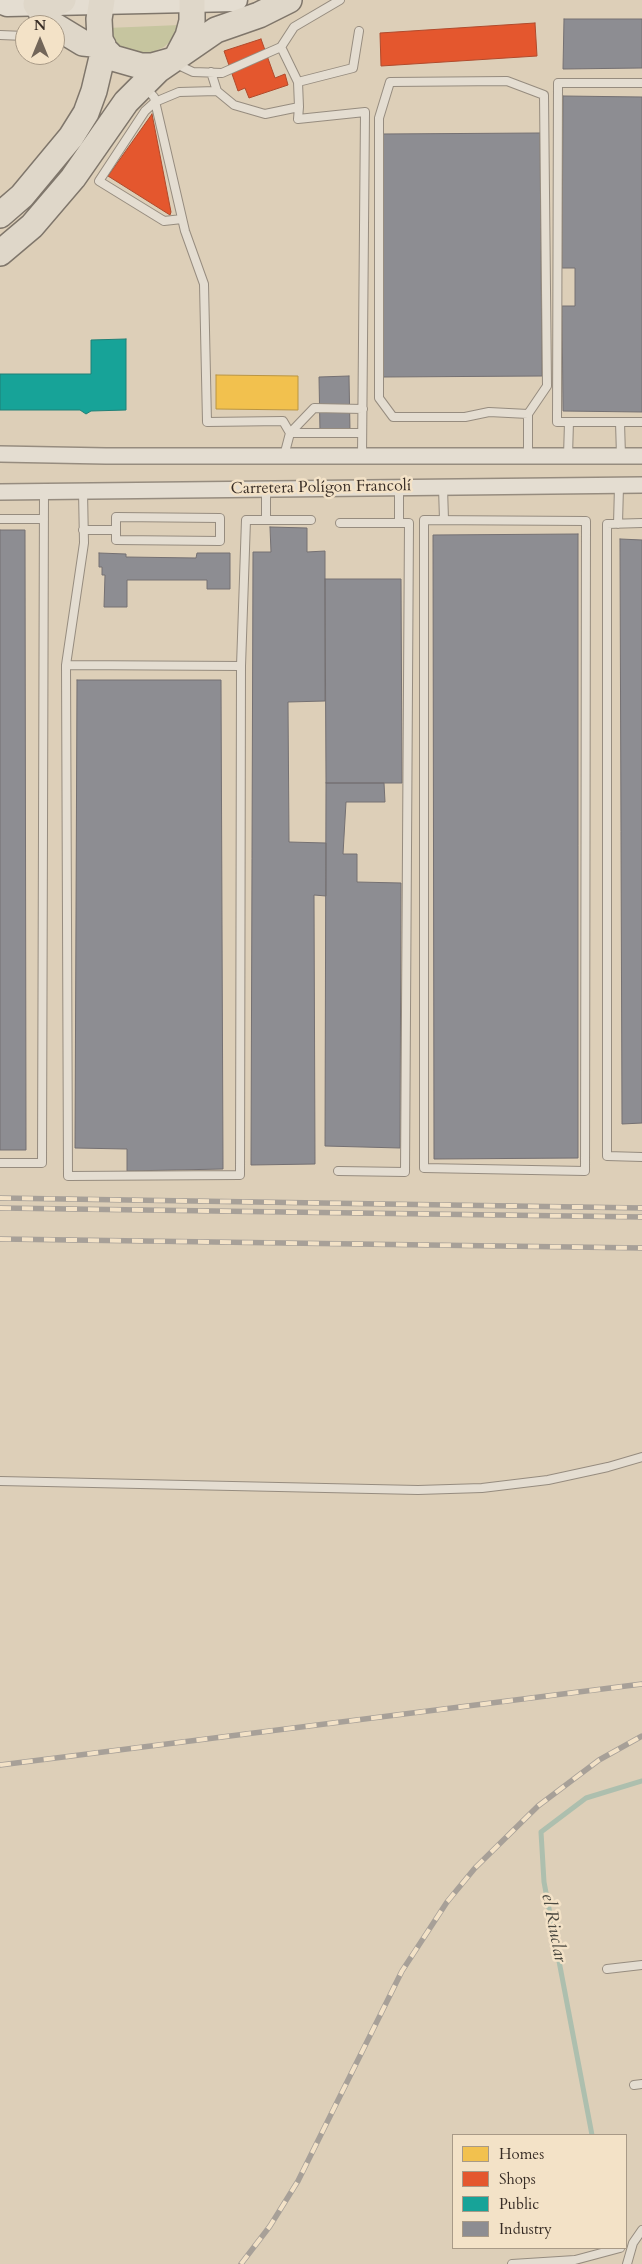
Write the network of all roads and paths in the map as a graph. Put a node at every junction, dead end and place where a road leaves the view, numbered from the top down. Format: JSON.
{"nodes":[{"id":1,"x":236,"y":0,"type":"edge"},
{"id":2,"x":289,"y":0,"type":"edge"},
{"id":3,"x":340,"y":0,"type":"edge"},
{"id":4,"x":192,"y":1,"type":"edge"},
{"id":5,"x":102,"y":2,"type":"edge"},
{"id":6,"x":2,"y":5,"type":"edge"},
{"id":7,"x":69,"y":28,"type":"edge"},
{"id":8,"x":359,"y":31,"type":"dead end"},
{"id":9,"x":0,"y":34,"type":"edge"},
{"id":10,"x":15,"y":35,"type":"edge"},
{"id":11,"x":281,"y":47,"type":"junction"},
{"id":12,"x":174,"y":57,"type":"junction"},
{"id":13,"x":211,"y":72,"type":"junction"},
{"id":14,"x":298,"y":82,"type":"junction"},
{"id":15,"x":642,"y":83,"type":"edge"},
{"id":16,"x":217,"y":91,"type":"junction"},
{"id":17,"x":149,"y":93,"type":"junction"},
{"id":18,"x":299,"y":107,"type":"junction"},
{"id":19,"x":2,"y":212,"type":"edge"},
{"id":20,"x":182,"y":219,"type":"junction"},
{"id":21,"x":0,"y":253,"type":"edge"},
{"id":22,"x":363,"y":409,"type":"junction"},
{"id":23,"x":528,"y":414,"type":"junction"},
{"id":24,"x":569,"y":422,"type":"junction"},
{"id":25,"x":620,"y":422,"type":"junction"},
{"id":26,"x":642,"y":422,"type":"edge"},
{"id":27,"x":290,"y":433,"type":"junction"},
{"id":28,"x":362,"y":434,"type":"junction"},
{"id":29,"x":3,"y":455,"type":"edge"},
{"id":30,"x":284,"y":456,"type":"junction"},
{"id":31,"x":362,"y":456,"type":"junction"},
{"id":32,"x":528,"y":456,"type":"junction"},
{"id":33,"x":568,"y":456,"type":"junction"},
{"id":34,"x":621,"y":456,"type":"junction"},
{"id":35,"x":642,"y":456,"type":"edge"},
{"id":36,"x":642,"y":485,"type":"edge"},
{"id":37,"x":619,"y":486,"type":"junction"},
{"id":38,"x":399,"y":487,"type":"junction"},
{"id":39,"x":443,"y":487,"type":"junction"},
{"id":40,"x":266,"y":489,"type":"junction"},
{"id":41,"x":44,"y":491,"type":"junction"},
{"id":42,"x":83,"y":491,"type":"junction"},
{"id":43,"x":0,"y":492,"type":"edge"},
{"id":44,"x":0,"y":519,"type":"edge"},
{"id":45,"x":44,"y":519,"type":"junction"},
{"id":46,"x":266,"y":520,"type":"junction"},
{"id":47,"x":311,"y":520,"type":"dead end"},
{"id":48,"x":444,"y":520,"type":"junction"},
{"id":49,"x":340,"y":523,"type":"dead end"},
{"id":50,"x":399,"y":523,"type":"junction"},
{"id":51,"x":642,"y":523,"type":"edge"},
{"id":52,"x":618,"y":524,"type":"junction"},
{"id":53,"x":83,"y":530,"type":"junction"},
{"id":54,"x":116,"y":530,"type":"junction"},
{"id":55,"x":66,"y":665,"type":"junction"},
{"id":56,"x":241,"y":666,"type":"junction"},
{"id":57,"x":642,"y":1156,"type":"edge"},
{"id":58,"x":0,"y":1163,"type":"edge"},
{"id":59,"x":338,"y":1171,"type":"dead end"},
{"id":60,"x":642,"y":1457,"type":"edge"},
{"id":61,"x":0,"y":1481,"type":"edge"},
{"id":62,"x":642,"y":1965,"type":"edge"},
{"id":63,"x":607,"y":1969,"type":"dead end"},
{"id":64,"x":642,"y":2230,"type":"edge"},
{"id":65,"x":629,"y":2244,"type":"edge"},
{"id":66,"x":616,"y":2249,"type":"edge"},
{"id":67,"x":512,"y":2264,"type":"edge"},
{"id":68,"x":627,"y":2264,"type":"edge"}],
"edges":[{"from":1,"to":4,"type":"main road"},
{"from":2,"to":12,"type":"main road"},
{"from":3,"to":11,"type":"lane"},
{"from":4,"to":5,"type":"main road"},
{"from":4,"to":12,"type":"main road"},
{"from":5,"to":7,"type":"main road"},
{"from":5,"to":7,"type":"main road"},
{"from":6,"to":7,"type":"main road"},
{"from":7,"to":12,"type":"main road"},
{"from":7,"to":19,"type":"main road"},
{"from":8,"to":14,"type":"lane"},
{"from":9,"to":10,"type":"lane"},
{"from":11,"to":13,"type":"lane"},
{"from":11,"to":14,"type":"lane"},
{"from":12,"to":13,"type":"lane"},
{"from":12,"to":17,"type":"main road"},
{"from":13,"to":16,"type":"lane"},
{"from":14,"to":18,"type":"lane"},
{"from":15,"to":24,"type":"lane"},
{"from":16,"to":17,"type":"lane"},
{"from":16,"to":18,"type":"lane"},
{"from":17,"to":20,"type":"lane"},
{"from":17,"to":20,"type":"lane"},
{"from":17,"to":21,"type":"main road"},
{"from":18,"to":22,"type":"lane"},
{"from":20,"to":27,"type":"lane"},
{"from":22,"to":27,"type":"lane"},
{"from":22,"to":28,"type":"lane"},
{"from":23,"to":23,"type":"lane"},
{"from":23,"to":32,"type":"lane"},
{"from":24,"to":25,"type":"lane"},
{"from":24,"to":33,"type":"lane"},
{"from":25,"to":26,"type":"lane"},
{"from":25,"to":34,"type":"lane"},
{"from":27,"to":28,"type":"lane"},
{"from":27,"to":30,"type":"lane"},
{"from":28,"to":31,"type":"lane"},
{"from":29,"to":30,"type":"street","name":"Carretera Polígon Francolí"},
{"from":30,"to":31,"type":"street","name":"Carretera Polígon Francolí"},
{"from":31,"to":32,"type":"street","name":"Carretera Polígon Francolí"},
{"from":32,"to":33,"type":"street","name":"Carretera Polígon Francolí"},
{"from":33,"to":34,"type":"street","name":"Carretera Polígon Francolí"},
{"from":34,"to":35,"type":"street","name":"Carretera Polígon Francolí"},
{"from":36,"to":37,"type":"street","name":"Carretera Polígon Francolí"},
{"from":37,"to":39,"type":"street","name":"Carretera Polígon Francolí"},
{"from":37,"to":52,"type":"lane"},
{"from":38,"to":39,"type":"street","name":"Carretera Polígon Francolí"},
{"from":38,"to":40,"type":"street","name":"Carretera Polígon Francolí"},
{"from":38,"to":50,"type":"lane"},
{"from":39,"to":48,"type":"lane"},
{"from":40,"to":42,"type":"street","name":"Carretera Polígon Francolí"},
{"from":40,"to":46,"type":"lane"},
{"from":41,"to":42,"type":"street","name":"Carretera Polígon Francolí"},
{"from":41,"to":43,"type":"street","name":"Carretera Polígon Francolí"},
{"from":41,"to":45,"type":"lane"},
{"from":42,"to":53,"type":"lane"},
{"from":44,"to":45,"type":"lane"},
{"from":45,"to":58,"type":"lane"},
{"from":46,"to":47,"type":"lane"},
{"from":46,"to":56,"type":"lane"},
{"from":48,"to":48,"type":"lane"},
{"from":49,"to":50,"type":"lane"},
{"from":50,"to":59,"type":"lane"},
{"from":51,"to":52,"type":"lane"},
{"from":52,"to":57,"type":"lane"},
{"from":53,"to":54,"type":"lane"},
{"from":53,"to":55,"type":"lane"},
{"from":54,"to":54,"type":"lane"},
{"from":55,"to":56,"type":"lane"},
{"from":55,"to":56,"type":"lane"},
{"from":60,"to":61,"type":"lane"},
{"from":62,"to":63,"type":"lane"},
{"from":64,"to":65,"type":"lane"},
{"from":65,"to":68,"type":"lane"},
{"from":66,"to":67,"type":"lane"}]}
